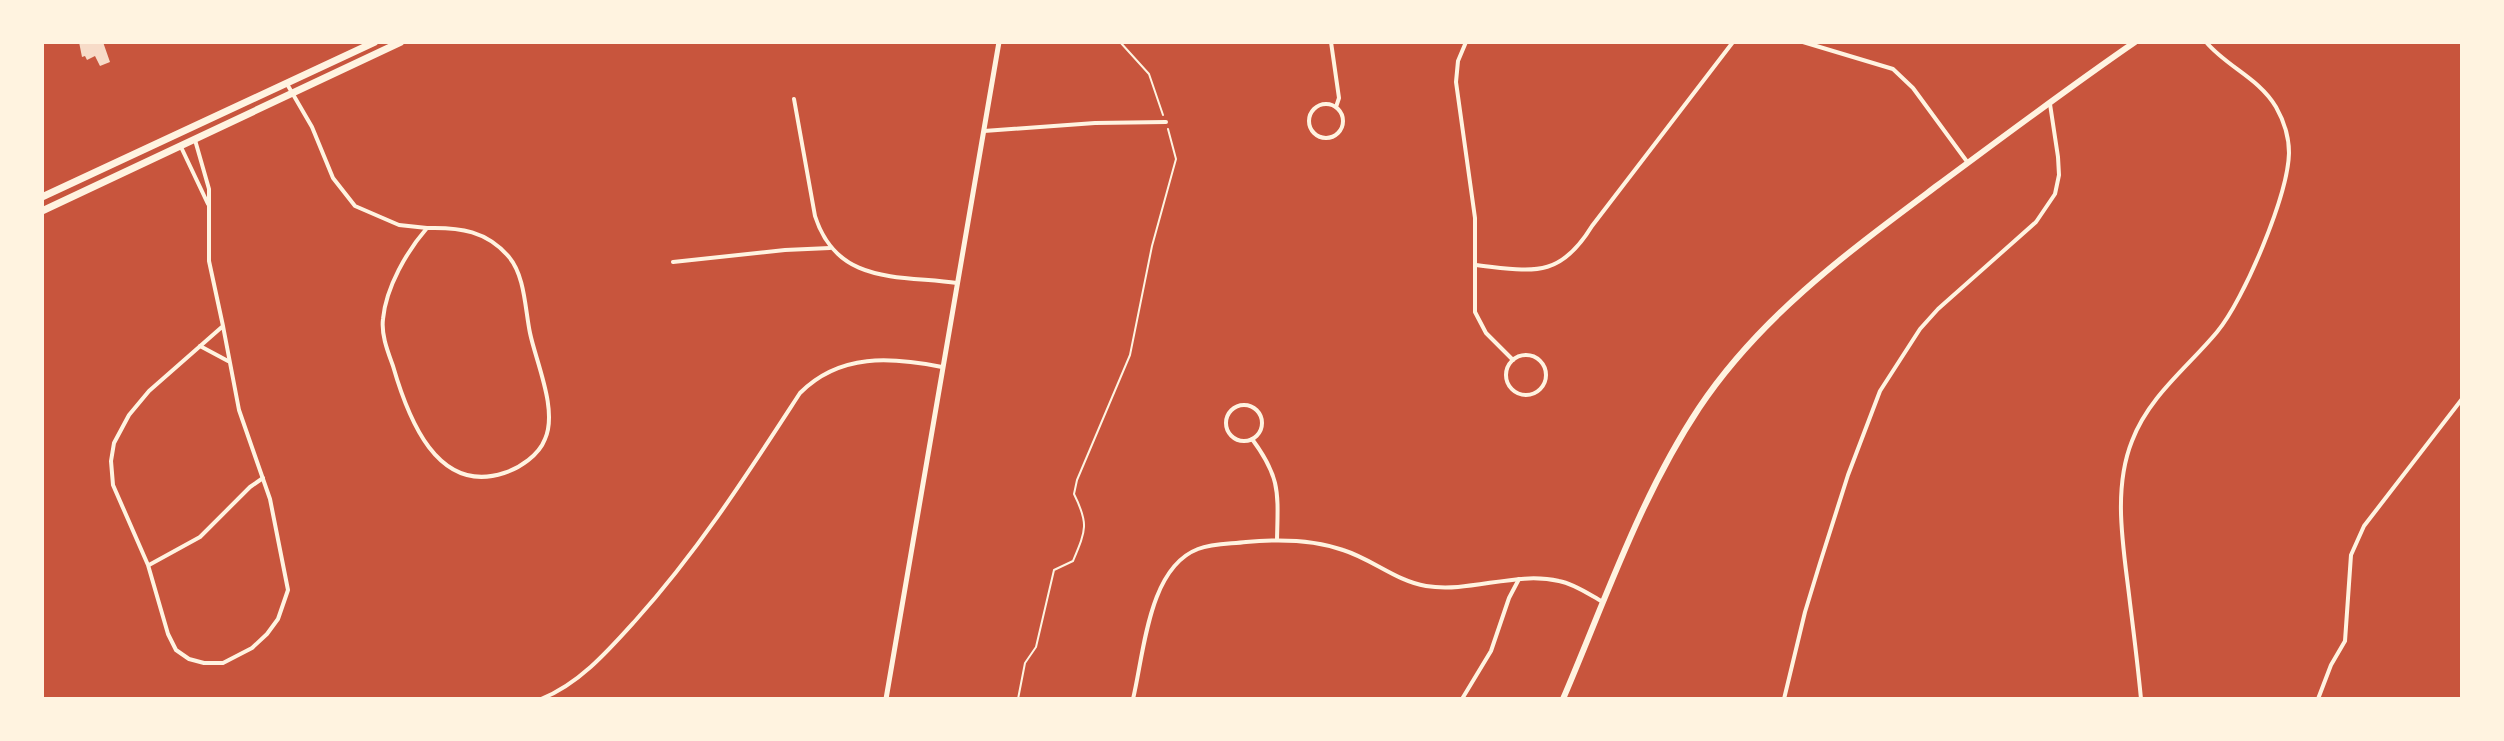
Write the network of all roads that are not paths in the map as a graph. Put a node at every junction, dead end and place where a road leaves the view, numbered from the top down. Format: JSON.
{"nodes":[{"id":1,"x":375,"y":42,"type":"edge"},
{"id":2,"x":401,"y":42,"type":"edge"},
{"id":3,"x":999,"y":42,"type":"edge"},
{"id":4,"x":1331,"y":42,"type":"edge"},
{"id":5,"x":1466,"y":42,"type":"edge"},
{"id":6,"x":1733,"y":42,"type":"edge"},
{"id":7,"x":1803,"y":42,"type":"edge"},
{"id":8,"x":2135,"y":42,"type":"edge"},
{"id":9,"x":2206,"y":42,"type":"edge"},
{"id":10,"x":287,"y":84,"type":"junction"},
{"id":11,"x":291,"y":94,"type":"junction"},
{"id":12,"x":794,"y":99,"type":"dead end"},
{"id":13,"x":2049,"y":101,"type":"junction"},
{"id":14,"x":1336,"y":107,"type":"junction"},
{"id":15,"x":1166,"y":122,"type":"road end"},
{"id":16,"x":984,"y":131,"type":"junction"},
{"id":17,"x":194,"y":137,"type":"junction"},
{"id":18,"x":180,"y":145,"type":"junction"},
{"id":19,"x":1968,"y":163,"type":"junction"},
{"id":20,"x":42,"y":197,"type":"edge"},
{"id":21,"x":209,"y":205,"type":"junction"},
{"id":22,"x":42,"y":211,"type":"edge"},
{"id":23,"x":427,"y":228,"type":"junction"},
{"id":24,"x":831,"y":248,"type":"junction"},
{"id":25,"x":673,"y":262,"type":"dead end"},
{"id":26,"x":1475,"y":265,"type":"junction"},
{"id":27,"x":959,"y":284,"type":"junction"},
{"id":28,"x":223,"y":326,"type":"junction"},
{"id":29,"x":200,"y":346,"type":"junction"},
{"id":30,"x":1513,"y":360,"type":"junction"},
{"id":31,"x":228,"y":361,"type":"junction"},
{"id":32,"x":944,"y":368,"type":"junction"},
{"id":33,"x":2462,"y":399,"type":"edge"},
{"id":34,"x":1252,"y":439,"type":"junction"},
{"id":35,"x":263,"y":478,"type":"junction"},
{"id":36,"x":1277,"y":540,"type":"junction"},
{"id":37,"x":148,"y":565,"type":"junction"},
{"id":38,"x":1519,"y":579,"type":"junction"},
{"id":39,"x":1603,"y":602,"type":"junction"},
{"id":40,"x":542,"y":699,"type":"edge"},
{"id":41,"x":886,"y":699,"type":"edge"},
{"id":42,"x":1133,"y":699,"type":"edge"},
{"id":43,"x":1462,"y":699,"type":"edge"},
{"id":44,"x":1563,"y":699,"type":"edge"},
{"id":45,"x":1784,"y":699,"type":"edge"},
{"id":46,"x":2141,"y":699,"type":"edge"},
{"id":47,"x":2318,"y":699,"type":"edge"}],
"edges":[{"from":1,"to":10,"type":"highway"},
{"from":2,"to":11,"type":"highway"},
{"from":3,"to":16,"type":"street"},
{"from":4,"to":14,"type":"street"},
{"from":5,"to":26,"type":"street"},
{"from":6,"to":26,"type":"street"},
{"from":7,"to":19,"type":"street"},
{"from":8,"to":13,"type":"main road"},
{"from":9,"to":46,"type":"street"},
{"from":10,"to":11,"type":"street"},
{"from":10,"to":20,"type":"highway"},
{"from":11,"to":17,"type":"highway"},
{"from":11,"to":23,"type":"street"},
{"from":12,"to":24,"type":"street"},
{"from":13,"to":19,"type":"main road"},
{"from":13,"to":45,"type":"street"},
{"from":14,"to":14,"type":"street"},
{"from":15,"to":16,"type":"street"},
{"from":16,"to":27,"type":"street"},
{"from":17,"to":18,"type":"highway"},
{"from":17,"to":21,"type":"street"},
{"from":18,"to":21,"type":"street"},
{"from":18,"to":22,"type":"highway"},
{"from":19,"to":39,"type":"main road"},
{"from":21,"to":28,"type":"street"},
{"from":23,"to":23,"type":"street"},
{"from":24,"to":25,"type":"street"},
{"from":24,"to":27,"type":"street"},
{"from":26,"to":30,"type":"street"},
{"from":27,"to":32,"type":"street"},
{"from":28,"to":29,"type":"street"},
{"from":28,"to":31,"type":"street"},
{"from":29,"to":31,"type":"street"},
{"from":29,"to":37,"type":"street"},
{"from":30,"to":30,"type":"street"},
{"from":31,"to":35,"type":"street"},
{"from":32,"to":40,"type":"street"},
{"from":32,"to":41,"type":"street"},
{"from":33,"to":47,"type":"street"},
{"from":34,"to":34,"type":"street"},
{"from":34,"to":36,"type":"street"},
{"from":35,"to":37,"type":"street"},
{"from":35,"to":37,"type":"street"},
{"from":36,"to":38,"type":"street"},
{"from":36,"to":42,"type":"street"},
{"from":38,"to":39,"type":"street"},
{"from":38,"to":43,"type":"street"},
{"from":39,"to":44,"type":"main road"}]}
